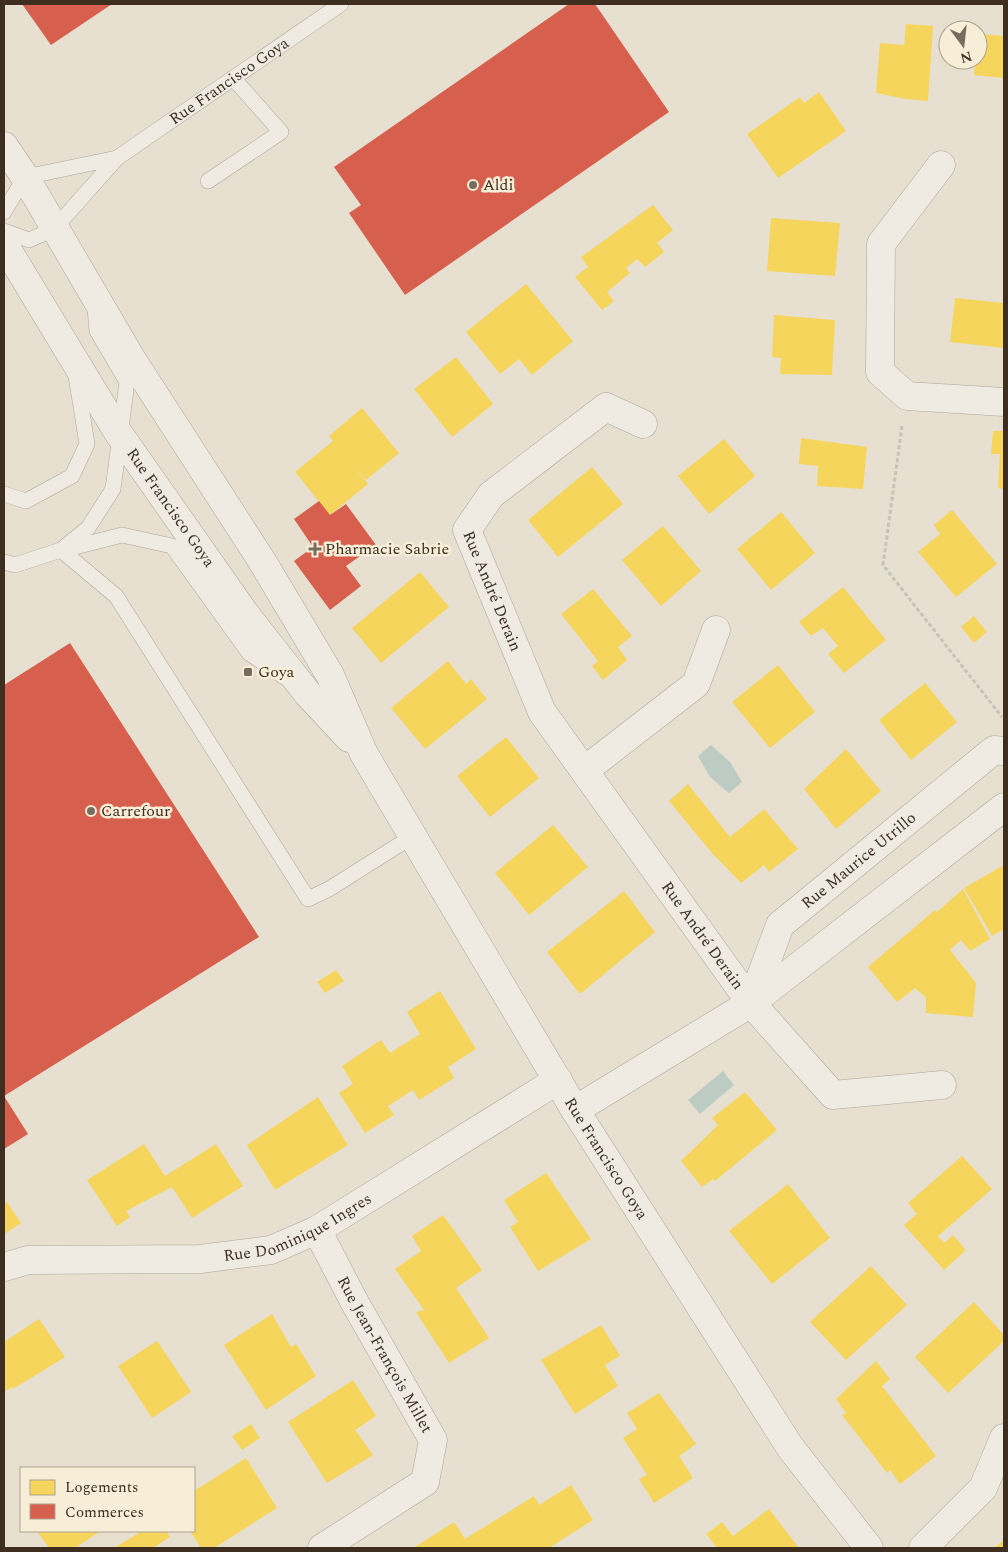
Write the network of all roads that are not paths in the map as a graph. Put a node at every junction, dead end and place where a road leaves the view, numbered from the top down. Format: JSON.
{"nodes":[{"id":1,"x":341,"y":4,"type":"edge"},
{"id":2,"x":233,"y":78,"type":"junction"},
{"id":3,"x":4,"y":146,"type":"edge"},
{"id":4,"x":118,"y":158,"type":"junction"},
{"id":5,"x":941,"y":166,"type":"dead end"},
{"id":6,"x":25,"y":177,"type":"junction"},
{"id":7,"x":208,"y":182,"type":"dead end"},
{"id":8,"x":4,"y":212,"type":"edge"},
{"id":9,"x":54,"y":229,"type":"junction"},
{"id":10,"x":4,"y":231,"type":"edge"},
{"id":11,"x":4,"y":244,"type":"edge"},
{"id":12,"x":94,"y":296,"type":"junction"},
{"id":13,"x":74,"y":359,"type":"junction"},
{"id":14,"x":1004,"y":402,"type":"edge"},
{"id":15,"x":642,"y":424,"type":"dead end"},
{"id":16,"x":119,"y":434,"type":"junction"},
{"id":17,"x":4,"y":494,"type":"edge"},
{"id":18,"x":61,"y":550,"type":"junction"},
{"id":19,"x":4,"y":562,"type":"edge"},
{"id":20,"x":716,"y":630,"type":"dead end"},
{"id":21,"x":308,"y":694,"type":"junction"},
{"id":22,"x":1004,"y":751,"type":"edge"},
{"id":23,"x":364,"y":754,"type":"junction"},
{"id":24,"x":585,"y":770,"type":"junction"},
{"id":25,"x":1004,"y":807,"type":"edge"},
{"id":26,"x":413,"y":836,"type":"junction"},
{"id":27,"x":751,"y":1003,"type":"junction"},
{"id":28,"x":558,"y":1080,"type":"junction"},
{"id":29,"x":942,"y":1085,"type":"dead end"},
{"id":30,"x":574,"y":1110,"type":"junction"},
{"id":31,"x":317,"y":1230,"type":"junction"},
{"id":32,"x":4,"y":1267,"type":"edge"},
{"id":33,"x":1004,"y":1438,"type":"edge"},
{"id":34,"x":322,"y":1548,"type":"edge"},
{"id":35,"x":869,"y":1548,"type":"edge"},
{"id":36,"x":923,"y":1548,"type":"edge"}],
"edges":[{"from":1,"to":2,"type":"lane","name":"Rue Francisco Goya"},
{"from":2,"to":4,"type":"lane","name":"Rue Francisco Goya"},
{"from":2,"to":7,"type":"lane"},
{"from":3,"to":6,"type":"street","name":"Rue Francisco Goya"},
{"from":4,"to":6,"type":"lane","name":"Rue Francisco Goya"},
{"from":4,"to":9,"type":"lane","name":"Rue Francisco Goya"},
{"from":5,"to":14,"type":"street"},
{"from":6,"to":8,"type":"lane"},
{"from":6,"to":9,"type":"street","name":"Rue Francisco Goya"},
{"from":9,"to":10,"type":"lane","name":"Rue Francisco Goya"},
{"from":9,"to":12,"type":"street","name":"Rue Francisco Goya"},
{"from":11,"to":13,"type":"street","name":"Rue Francisco Goya"},
{"from":12,"to":16,"type":"lane"},
{"from":12,"to":23,"type":"street","name":"Rue Francisco Goya"},
{"from":13,"to":16,"type":"street","name":"Rue Francisco Goya"},
{"from":13,"to":17,"type":"lane"},
{"from":15,"to":24,"type":"street","name":"Rue André Derain"},
{"from":16,"to":18,"type":"lane"},
{"from":16,"to":21,"type":"street","name":"Rue Francisco Goya"},
{"from":18,"to":19,"type":"lane"},
{"from":18,"to":21,"type":"lane"},
{"from":18,"to":26,"type":"lane"},
{"from":20,"to":24,"type":"street"},
{"from":21,"to":23,"type":"street","name":"Rue Francisco Goya"},
{"from":22,"to":27,"type":"street","name":"Rue Maurice Utrillo"},
{"from":23,"to":26,"type":"street","name":"Rue Francisco Goya"},
{"from":24,"to":27,"type":"street","name":"Rue André Derain"},
{"from":25,"to":27,"type":"street"},
{"from":26,"to":28,"type":"street","name":"Rue Francisco Goya"},
{"from":27,"to":29,"type":"street"},
{"from":27,"to":30,"type":"street"},
{"from":28,"to":30,"type":"street","name":"Rue Francisco Goya"},
{"from":28,"to":31,"type":"street","name":"Rue Dominique Ingres"},
{"from":30,"to":35,"type":"street","name":"Rue Francisco Goya"},
{"from":31,"to":32,"type":"street","name":"Rue Dominique Ingres"},
{"from":31,"to":34,"type":"street","name":"Rue Jean-François Millet"},
{"from":33,"to":36,"type":"street"}]}
